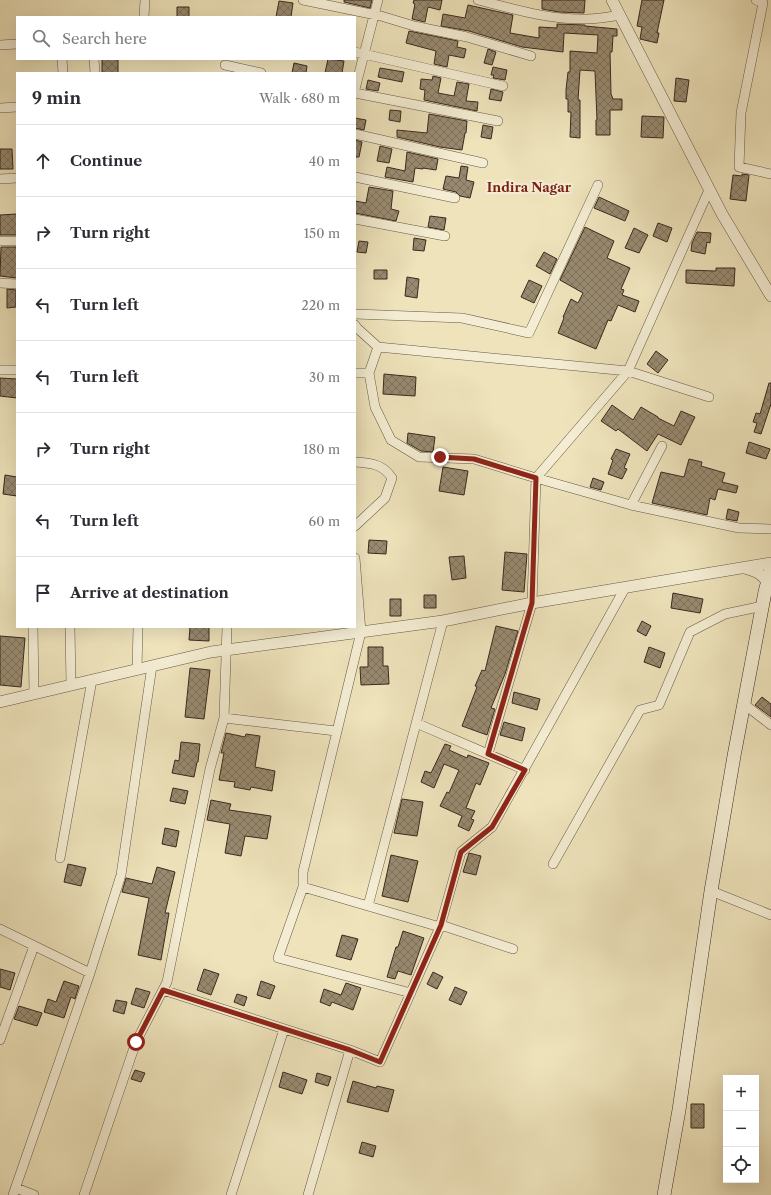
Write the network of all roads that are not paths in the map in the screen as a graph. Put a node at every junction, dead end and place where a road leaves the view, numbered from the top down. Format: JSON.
{"nodes":[{"id":1,"x":145,"y":0,"type":"edge"},
{"id":2,"x":303,"y":0,"type":"edge"},
{"id":3,"x":378,"y":0,"type":"edge"},
{"id":4,"x":478,"y":0,"type":"edge"},
{"id":5,"x":612,"y":0,"type":"edge"},
{"id":6,"x":763,"y":2,"type":"edge"},
{"id":7,"x":374,"y":15,"type":"junction"},
{"id":8,"x":620,"y":15,"type":"junction"},
{"id":9,"x":144,"y":16,"type":"edge"},
{"id":10,"x":16,"y":44,"type":"edge"},
{"id":11,"x":0,"y":45,"type":"edge"},
{"id":12,"x":360,"y":53,"type":"edge"},
{"id":13,"x":531,"y":56,"type":"dead end"},
{"id":14,"x":62,"y":60,"type":"edge"},
{"id":15,"x":94,"y":60,"type":"edge"},
{"id":16,"x":225,"y":65,"type":"dead end"},
{"id":17,"x":63,"y":72,"type":"edge"},
{"id":18,"x":94,"y":72,"type":"edge"},
{"id":19,"x":256,"y":72,"type":"edge"},
{"id":20,"x":356,"y":82,"type":"edge"},
{"id":21,"x":503,"y":86,"type":"dead end"},
{"id":22,"x":356,"y":93,"type":"edge"},
{"id":23,"x":16,"y":107,"type":"edge"},
{"id":24,"x":0,"y":108,"type":"edge"},
{"id":25,"x":498,"y":121,"type":"dead end"},
{"id":26,"x":356,"y":134,"type":"edge"},
{"id":27,"x":483,"y":163,"type":"dead end"},
{"id":28,"x":771,"y":174,"type":"edge"},
{"id":29,"x":356,"y":177,"type":"edge"},
{"id":30,"x":16,"y":178,"type":"edge"},
{"id":31,"x":0,"y":179,"type":"edge"},
{"id":32,"x":598,"y":185,"type":"dead end"},
{"id":33,"x":709,"y":190,"type":"junction"},
{"id":34,"x":455,"y":198,"type":"dead end"},
{"id":35,"x":356,"y":219,"type":"edge"},
{"id":36,"x":445,"y":236,"type":"dead end"},
{"id":37,"x":0,"y":241,"type":"edge"},
{"id":38,"x":16,"y":241,"type":"edge"},
{"id":39,"x":0,"y":283,"type":"edge"},
{"id":40,"x":16,"y":284,"type":"edge"},
{"id":41,"x":771,"y":296,"type":"edge"},
{"id":42,"x":356,"y":314,"type":"edge"},
{"id":43,"x":356,"y":328,"type":"edge"},
{"id":44,"x":378,"y":347,"type":"junction"},
{"id":45,"x":0,"y":370,"type":"edge"},
{"id":46,"x":16,"y":370,"type":"edge"},
{"id":47,"x":628,"y":371,"type":"junction"},
{"id":48,"x":356,"y":373,"type":"edge"},
{"id":49,"x":369,"y":373,"type":"junction"},
{"id":50,"x":710,"y":397,"type":"dead end"},
{"id":51,"x":662,"y":446,"type":"dead end"},
{"id":52,"x":356,"y":462,"type":"edge"},
{"id":53,"x":536,"y":478,"type":"junction"},
{"id":54,"x":631,"y":505,"type":"junction"},
{"id":55,"x":356,"y":525,"type":"edge"},
{"id":56,"x":771,"y":528,"type":"edge"},
{"id":57,"x":771,"y":563,"type":"edge"},
{"id":58,"x":742,"y":568,"type":"junction"},
{"id":59,"x":771,"y":569,"type":"edge"},
{"id":60,"x":356,"y":570,"type":"edge"},
{"id":61,"x":625,"y":588,"type":"junction"},
{"id":62,"x":768,"y":590,"type":"edge"},
{"id":63,"x":532,"y":603,"type":"junction"},
{"id":64,"x":763,"y":606,"type":"junction"},
{"id":65,"x":443,"y":621,"type":"junction"},
{"id":66,"x":33,"y":628,"type":"edge"},
{"id":67,"x":70,"y":628,"type":"edge"},
{"id":68,"x":138,"y":628,"type":"edge"},
{"id":69,"x":227,"y":628,"type":"edge"},
{"id":70,"x":361,"y":632,"type":"junction"},
{"id":71,"x":226,"y":650,"type":"junction"},
{"id":72,"x":152,"y":666,"type":"junction"},
{"id":73,"x":137,"y":670,"type":"junction"},
{"id":74,"x":92,"y":680,"type":"junction"},
{"id":75,"x":71,"y":685,"type":"junction"},
{"id":76,"x":34,"y":694,"type":"junction"},
{"id":77,"x":0,"y":702,"type":"edge"},
{"id":78,"x":744,"y":704,"type":"junction"},
{"id":79,"x":224,"y":718,"type":"junction"},
{"id":80,"x":416,"y":723,"type":"junction"},
{"id":81,"x":771,"y":725,"type":"edge"},
{"id":82,"x":336,"y":731,"type":"junction"},
{"id":83,"x":488,"y":754,"type":"junction"},
{"id":84,"x":525,"y":770,"type":"junction"},
{"id":85,"x":60,"y":858,"type":"dead end"},
{"id":86,"x":553,"y":864,"type":"dead end"},
{"id":87,"x":303,"y":887,"type":"junction"},
{"id":88,"x":711,"y":891,"type":"junction"},
{"id":89,"x":368,"y":906,"type":"junction"},
{"id":90,"x":771,"y":915,"type":"edge"},
{"id":91,"x":441,"y":926,"type":"junction"},
{"id":92,"x":0,"y":929,"type":"edge"},
{"id":93,"x":34,"y":946,"type":"junction"},
{"id":94,"x":513,"y":949,"type":"dead end"},
{"id":95,"x":90,"y":973,"type":"junction"},
{"id":96,"x":163,"y":990,"type":"junction"},
{"id":97,"x":411,"y":993,"type":"junction"},
{"id":98,"x":284,"y":1029,"type":"junction"},
{"id":99,"x":0,"y":1040,"type":"edge"},
{"id":100,"x":350,"y":1050,"type":"junction"},
{"id":101,"x":15,"y":1191,"type":"edge"},
{"id":102,"x":34,"y":1195,"type":"edge"},
{"id":103,"x":84,"y":1195,"type":"edge"},
{"id":104,"x":231,"y":1195,"type":"edge"},
{"id":105,"x":308,"y":1195,"type":"edge"},
{"id":106,"x":664,"y":1195,"type":"edge"}],
"edges":[{"from":1,"to":9,"type":"street"},
{"from":2,"to":7,"type":"street"},
{"from":3,"to":7,"type":"street"},
{"from":4,"to":8,"type":"street"},
{"from":5,"to":8,"type":"street"},
{"from":6,"to":28,"type":"street"},
{"from":7,"to":12,"type":"street"},
{"from":7,"to":13,"type":"street"},
{"from":8,"to":33,"type":"street"},
{"from":10,"to":11,"type":"street"},
{"from":12,"to":20,"type":"street"},
{"from":12,"to":21,"type":"street"},
{"from":14,"to":17,"type":"street"},
{"from":15,"to":18,"type":"street"},
{"from":16,"to":19,"type":"street"},
{"from":22,"to":25,"type":"street"},
{"from":23,"to":24,"type":"street"},
{"from":26,"to":27,"type":"street"},
{"from":29,"to":34,"type":"street"},
{"from":30,"to":31,"type":"street"},
{"from":32,"to":42,"type":"street"},
{"from":33,"to":41,"type":"street"},
{"from":33,"to":47,"type":"street"},
{"from":35,"to":36,"type":"street"},
{"from":37,"to":38,"type":"street"},
{"from":39,"to":40,"type":"street"},
{"from":43,"to":44,"type":"street"},
{"from":44,"to":47,"type":"street"},
{"from":44,"to":49,"type":"street"},
{"from":45,"to":46,"type":"street"},
{"from":47,"to":50,"type":"street"},
{"from":47,"to":53,"type":"street"},
{"from":48,"to":49,"type":"street"},
{"from":49,"to":53,"type":"street"},
{"from":51,"to":54,"type":"street"},
{"from":52,"to":55,"type":"street"},
{"from":53,"to":54,"type":"street"},
{"from":53,"to":63,"type":"street"},
{"from":54,"to":56,"type":"street"},
{"from":57,"to":58,"type":"street"},
{"from":58,"to":61,"type":"street"},
{"from":58,"to":62,"type":"street"},
{"from":59,"to":62,"type":"main road"},
{"from":60,"to":70,"type":"street"},
{"from":61,"to":63,"type":"street"},
{"from":61,"to":84,"type":"street"},
{"from":62,"to":64,"type":"main road"},
{"from":63,"to":65,"type":"street"},
{"from":63,"to":83,"type":"street"},
{"from":64,"to":78,"type":"main road"},
{"from":64,"to":86,"type":"street"},
{"from":65,"to":70,"type":"street"},
{"from":65,"to":80,"type":"street"},
{"from":66,"to":76,"type":"street"},
{"from":67,"to":75,"type":"street"},
{"from":68,"to":73,"type":"street"},
{"from":69,"to":71,"type":"street"},
{"from":70,"to":71,"type":"street"},
{"from":70,"to":82,"type":"street"},
{"from":71,"to":72,"type":"street"},
{"from":71,"to":79,"type":"street"},
{"from":72,"to":73,"type":"street"},
{"from":72,"to":95,"type":"street"},
{"from":73,"to":74,"type":"street"},
{"from":74,"to":75,"type":"street"},
{"from":74,"to":85,"type":"street"},
{"from":75,"to":76,"type":"street"},
{"from":76,"to":77,"type":"street"},
{"from":78,"to":81,"type":"street"},
{"from":78,"to":88,"type":"main road"},
{"from":79,"to":82,"type":"street"},
{"from":79,"to":96,"type":"street"},
{"from":80,"to":83,"type":"street"},
{"from":80,"to":89,"type":"street"},
{"from":82,"to":87,"type":"street"},
{"from":83,"to":84,"type":"street"},
{"from":84,"to":91,"type":"street"},
{"from":87,"to":89,"type":"street"},
{"from":87,"to":97,"type":"street"},
{"from":88,"to":90,"type":"street"},
{"from":88,"to":106,"type":"main road"},
{"from":89,"to":91,"type":"street"},
{"from":91,"to":94,"type":"street"},
{"from":91,"to":97,"type":"street"},
{"from":92,"to":93,"type":"street"},
{"from":93,"to":95,"type":"street"},
{"from":93,"to":99,"type":"street"},
{"from":95,"to":101,"type":"street"},
{"from":96,"to":98,"type":"street"},
{"from":96,"to":103,"type":"street"},
{"from":97,"to":100,"type":"street"},
{"from":98,"to":100,"type":"street"},
{"from":98,"to":104,"type":"street"},
{"from":100,"to":105,"type":"street"},
{"from":101,"to":102,"type":"street"}]}
